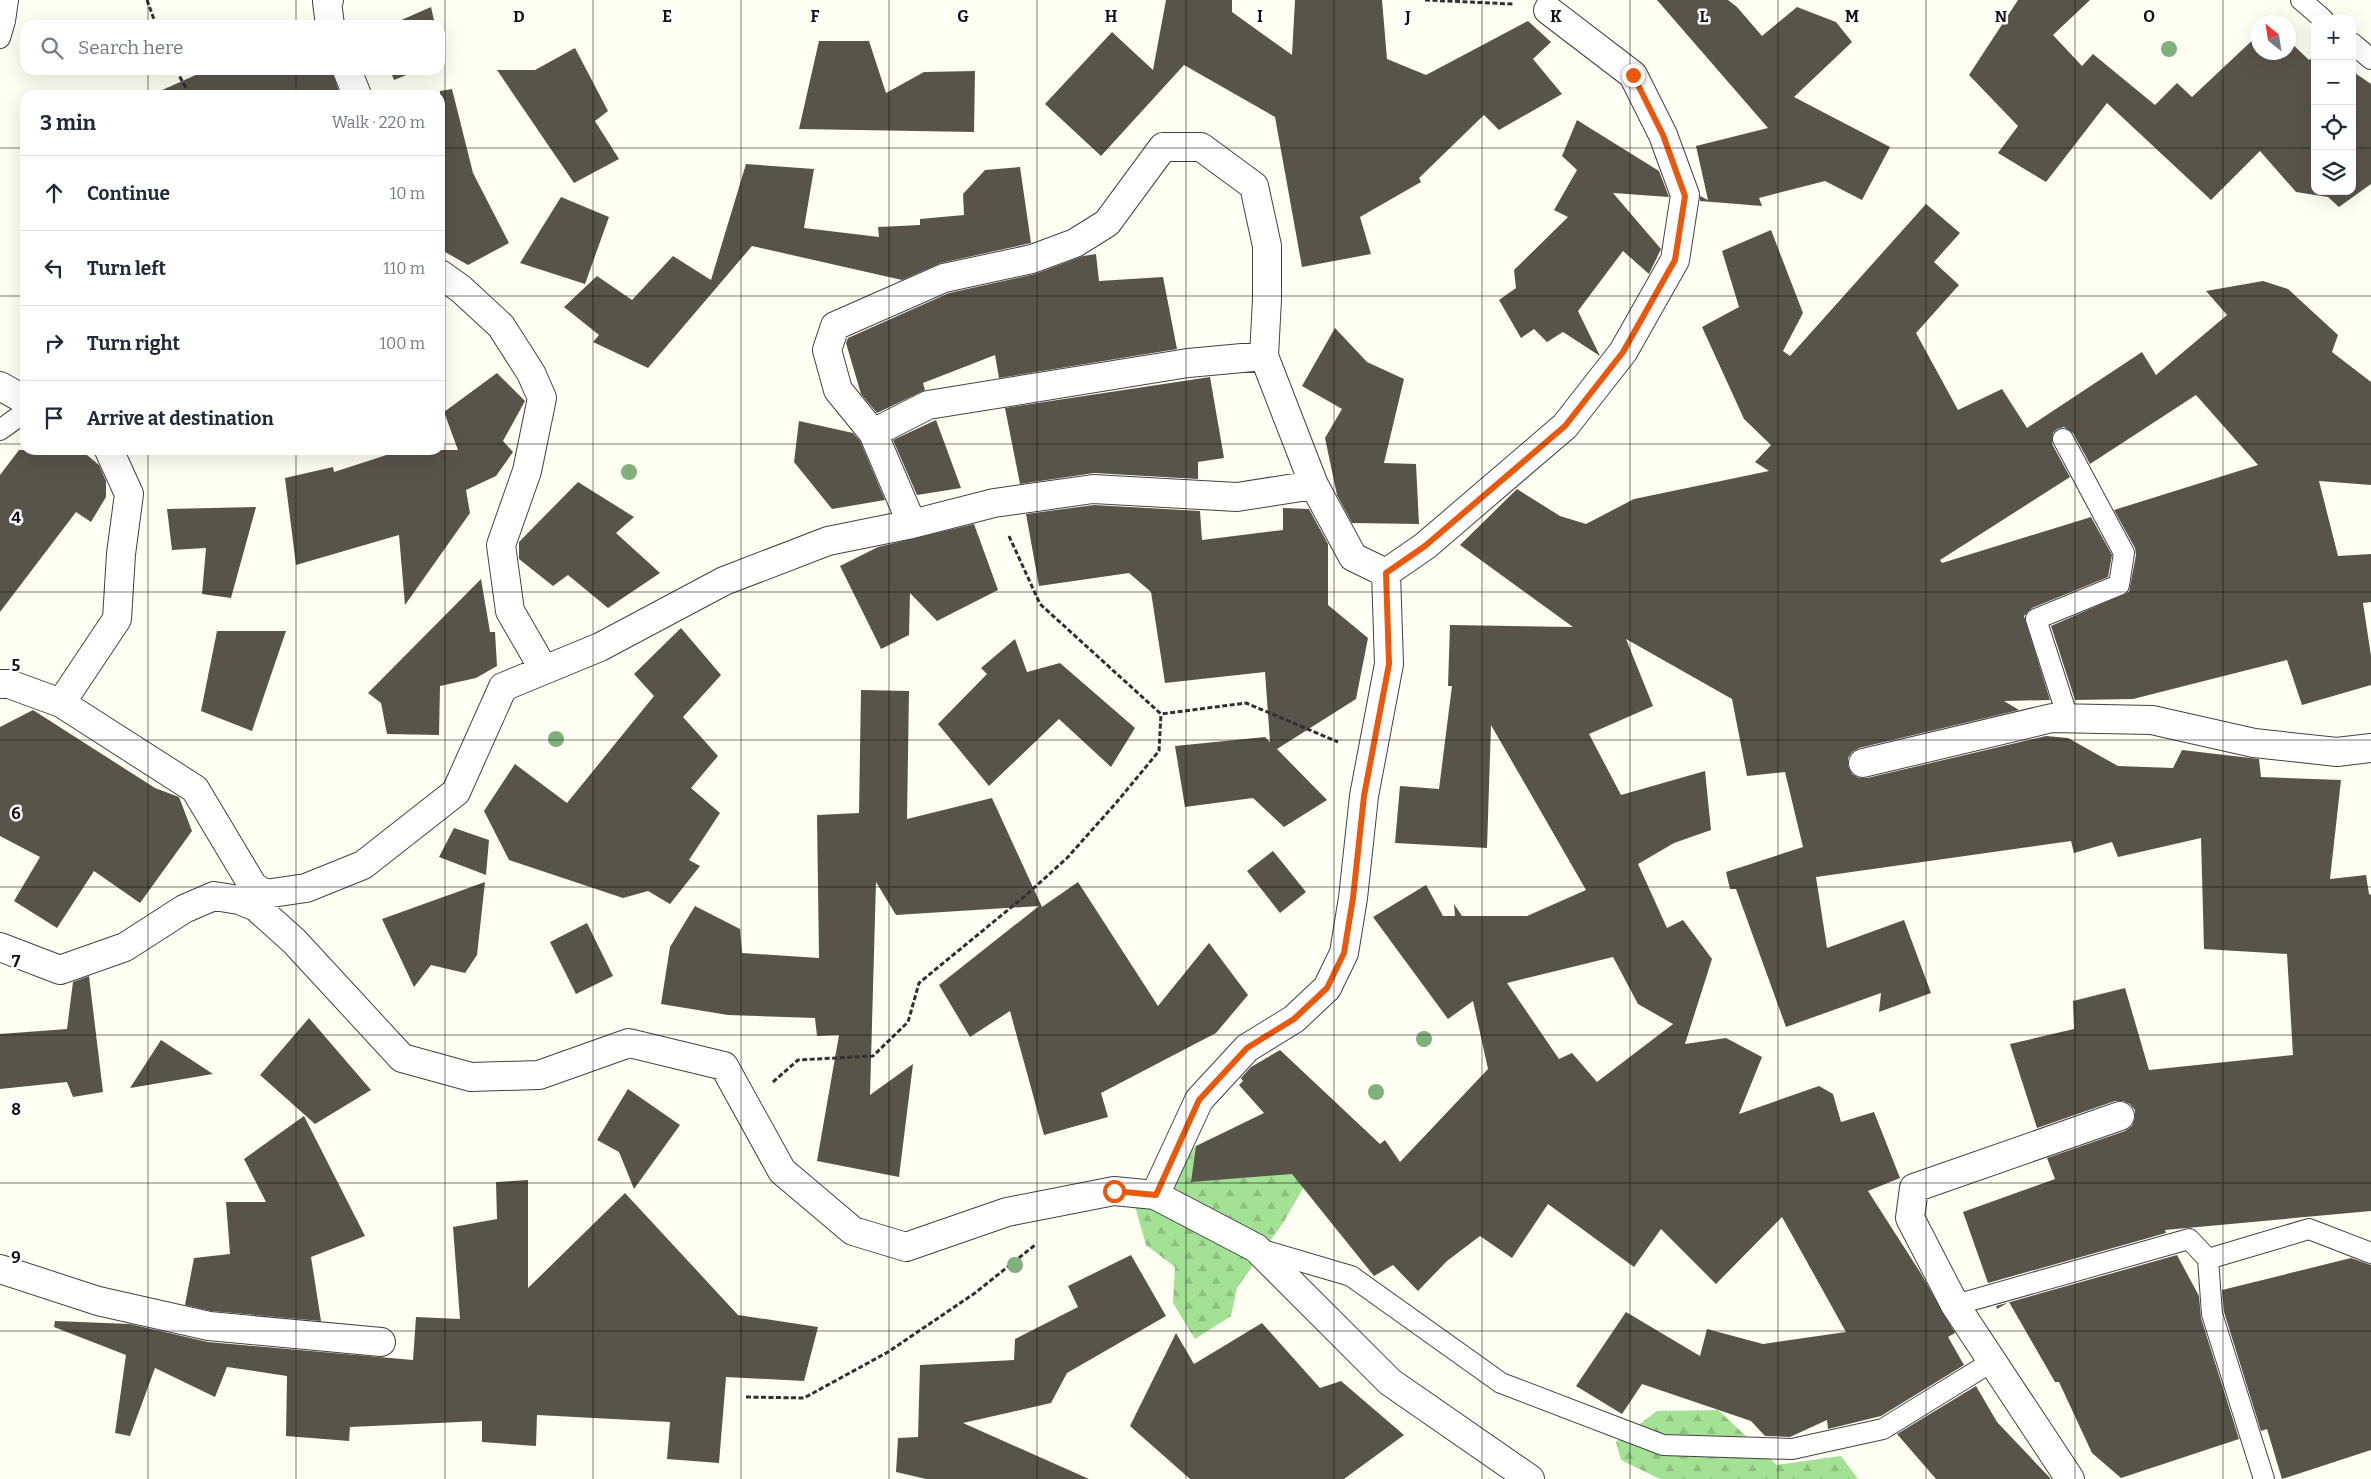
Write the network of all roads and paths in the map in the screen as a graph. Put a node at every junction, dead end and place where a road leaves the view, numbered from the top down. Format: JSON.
{"nodes":[{"id":1,"x":8,"y":0,"type":"edge"},
{"id":2,"x":147,"y":0,"type":"edge"},
{"id":3,"x":329,"y":0,"type":"edge"},
{"id":4,"x":1425,"y":0,"type":"edge"},
{"id":5,"x":2301,"y":0,"type":"edge"},
{"id":6,"x":1548,"y":10,"type":"joint"},
{"id":7,"x":2318,"y":15,"type":"edge"},
{"id":8,"x":154,"y":20,"type":"edge"},
{"id":9,"x":329,"y":20,"type":"edge"},
{"id":10,"x":0,"y":38,"type":"edge"},
{"id":11,"x":2356,"y":46,"type":"edge"},
{"id":12,"x":2371,"y":59,"type":"edge"},
{"id":13,"x":179,"y":75,"type":"edge"},
{"id":14,"x":349,"y":75,"type":"edge"},
{"id":15,"x":187,"y":90,"type":"edge"},
{"id":16,"x":355,"y":90,"type":"edge"},
{"id":17,"x":445,"y":278,"type":"edge"},
{"id":18,"x":1264,"y":356,"type":"junction"},
{"id":19,"x":0,"y":386,"type":"edge"},
{"id":20,"x":20,"y":397,"type":"edge"},
{"id":21,"x":20,"y":416,"type":"edge"},
{"id":22,"x":0,"y":430,"type":"edge"},
{"id":23,"x":874,"y":433,"type":"junction"},
{"id":24,"x":2063,"y":439,"type":"dead end"},
{"id":25,"x":112,"y":455,"type":"edge"},
{"id":26,"x":1314,"y":485,"type":"junction"},
{"id":27,"x":994,"y":503,"type":"junction"},
{"id":28,"x":912,"y":524,"type":"junction"},
{"id":29,"x":1386,"y":573,"type":"junction"},
{"id":30,"x":544,"y":670,"type":"junction"},
{"id":31,"x":0,"y":684,"type":"edge"},
{"id":32,"x":61,"y":703,"type":"junction"},
{"id":33,"x":1161,"y":714,"type":"junction"},
{"id":34,"x":2068,"y":718,"type":"junction"},
{"id":35,"x":2371,"y":748,"type":"edge"},
{"id":36,"x":1372,"y":756,"type":"junction"},
{"id":37,"x":1863,"y":763,"type":"dead end"},
{"id":38,"x":256,"y":898,"type":"junction"},
{"id":39,"x":0,"y":947,"type":"edge"},
{"id":40,"x":752,"y":1116,"type":"junction"},
{"id":41,"x":2120,"y":1116,"type":"dead end"},
{"id":42,"x":1156,"y":1195,"type":"junction"},
{"id":43,"x":1037,"y":1244,"type":"dead end"},
{"id":44,"x":1256,"y":1248,"type":"junction"},
{"id":45,"x":2371,"y":1253,"type":"edge"},
{"id":46,"x":2208,"y":1259,"type":"junction"},
{"id":47,"x":0,"y":1268,"type":"edge"},
{"id":48,"x":1955,"y":1304,"type":"junction"},
{"id":49,"x":381,"y":1342,"type":"dead end"},
{"id":50,"x":1993,"y":1361,"type":"junction"},
{"id":51,"x":746,"y":1397,"type":"dead end"},
{"id":52,"x":1530,"y":1479,"type":"edge"},
{"id":53,"x":2070,"y":1479,"type":"edge"},
{"id":54,"x":2264,"y":1479,"type":"edge"}],
"edges":[{"from":1,"to":10,"type":"lane"},
{"from":2,"to":8,"type":"path"},
{"from":3,"to":9,"type":"street"},
{"from":4,"to":6,"type":"path"},
{"from":5,"to":7,"type":"lane"},
{"from":6,"to":29,"type":"street"},
{"from":11,"to":12,"type":"lane"},
{"from":13,"to":15,"type":"path"},
{"from":14,"to":16,"type":"street"},
{"from":17,"to":30,"type":"street"},
{"from":18,"to":23,"type":"street"},
{"from":18,"to":23,"type":"street"},
{"from":18,"to":26,"type":"street"},
{"from":19,"to":20,"type":"street"},
{"from":21,"to":22,"type":"lane"},
{"from":23,"to":28,"type":"street"},
{"from":24,"to":34,"type":"lane"},
{"from":25,"to":32,"type":"street"},
{"from":26,"to":27,"type":"street"},
{"from":26,"to":29,"type":"street"},
{"from":27,"to":28,"type":"street"},
{"from":27,"to":33,"type":"path"},
{"from":28,"to":30,"type":"street"},
{"from":29,"to":36,"type":"street"},
{"from":30,"to":38,"type":"street"},
{"from":31,"to":32,"type":"street"},
{"from":32,"to":38,"type":"street"},
{"from":33,"to":36,"type":"path"},
{"from":33,"to":40,"type":"path"},
{"from":34,"to":35,"type":"street"},
{"from":34,"to":37,"type":"street"},
{"from":36,"to":42,"type":"street"},
{"from":38,"to":39,"type":"street"},
{"from":38,"to":40,"type":"street"},
{"from":40,"to":42,"type":"street"},
{"from":41,"to":48,"type":"street"},
{"from":42,"to":44,"type":"street"},
{"from":43,"to":51,"type":"path"},
{"from":44,"to":50,"type":"lane"},
{"from":44,"to":52,"type":"street"},
{"from":45,"to":46,"type":"lane"},
{"from":46,"to":48,"type":"lane"},
{"from":46,"to":54,"type":"lane"},
{"from":47,"to":49,"type":"street"},
{"from":48,"to":50,"type":"street"},
{"from":50,"to":53,"type":"street"}]}
